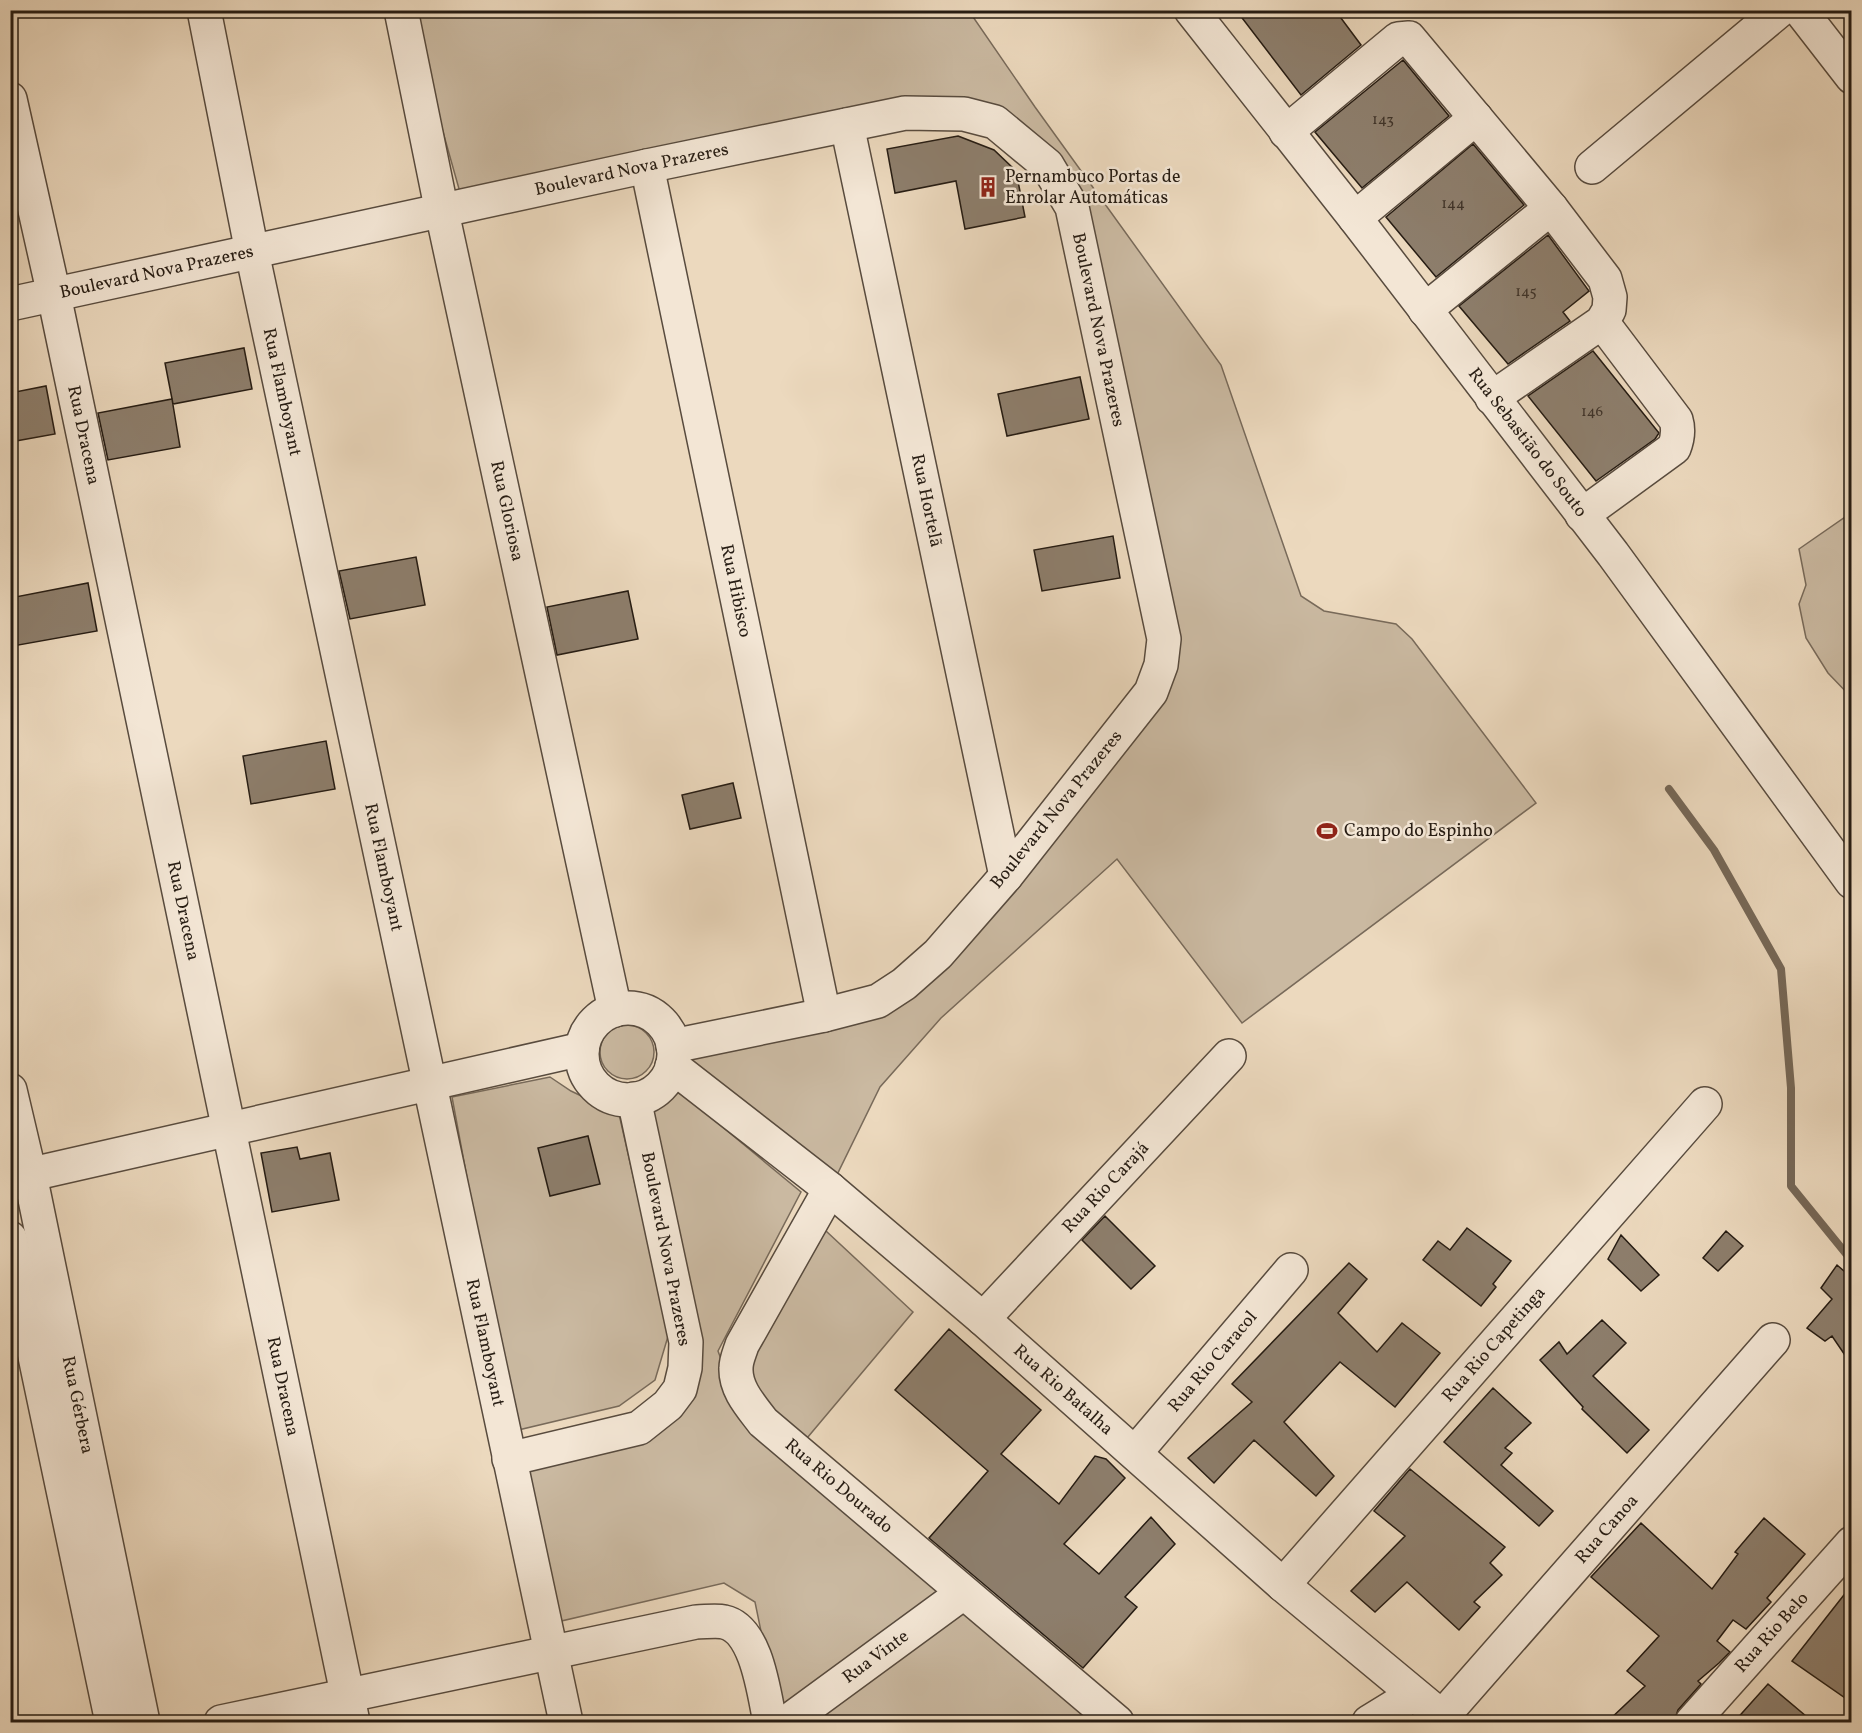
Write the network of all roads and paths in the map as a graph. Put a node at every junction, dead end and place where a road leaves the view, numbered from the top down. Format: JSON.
{"nodes":[{"id":1,"x":204,"y":10,"type":"edge"},
{"id":2,"x":401,"y":10,"type":"edge"},
{"id":3,"x":1191,"y":10,"type":"edge"},
{"id":4,"x":1780,"y":10,"type":"edge"},
{"id":5,"x":1800,"y":10,"type":"edge"},
{"id":6,"x":1851,"y":77,"type":"edge"},
{"id":7,"x":10,"y":99,"type":"edge"},
{"id":8,"x":1476,"y":118,"type":"junction"},
{"id":9,"x":847,"y":125,"type":"junction"},
{"id":10,"x":1286,"y":132,"type":"junction"},
{"id":11,"x":647,"y":166,"type":"junction"},
{"id":12,"x":1592,"y":167,"type":"dead end"},
{"id":13,"x":1551,"y":208,"type":"junction"},
{"id":14,"x":442,"y":212,"type":"junction"},
{"id":15,"x":1355,"y":218,"type":"junction"},
{"id":16,"x":252,"y":252,"type":"junction"},
{"id":17,"x":54,"y":294,"type":"junction"},
{"id":18,"x":10,"y":304,"type":"edge"},
{"id":19,"x":1425,"y":310,"type":"junction"},
{"id":20,"x":1602,"y":322,"type":"junction"},
{"id":21,"x":1492,"y":398,"type":"junction"},
{"id":22,"x":1582,"y":515,"type":"junction"},
{"id":23,"x":1006,"y":876,"type":"junction"},
{"id":24,"x":1851,"y":882,"type":"edge"},
{"id":25,"x":615,"y":1010,"type":"junction"},
{"id":26,"x":824,"y":1015,"type":"junction"},
{"id":27,"x":582,"y":1049,"type":"junction"},
{"id":28,"x":673,"y":1056,"type":"junction"},
{"id":29,"x":1229,"y":1056,"type":"dead end"},
{"id":30,"x":430,"y":1083,"type":"junction"},
{"id":31,"x":10,"y":1090,"type":"edge"},
{"id":32,"x":634,"y":1099,"type":"junction"},
{"id":33,"x":1705,"y":1104,"type":"dead end"},
{"id":34,"x":229,"y":1129,"type":"junction"},
{"id":35,"x":20,"y":1177,"type":"edge"},
{"id":36,"x":830,"y":1189,"type":"junction"},
{"id":37,"x":10,"y":1238,"type":"edge"},
{"id":38,"x":1291,"y":1270,"type":"dead end"},
{"id":39,"x":983,"y":1319,"type":"junction"},
{"id":40,"x":1773,"y":1340,"type":"dead end"},
{"id":41,"x":1135,"y":1454,"type":"junction"},
{"id":42,"x":509,"y":1459,"type":"junction"},
{"id":43,"x":1851,"y":1543,"type":"edge"},
{"id":44,"x":1283,"y":1585,"type":"junction"},
{"id":45,"x":963,"y":1593,"type":"junction"},
{"id":46,"x":551,"y":1652,"type":"junction"},
{"id":47,"x":1413,"y":1695,"type":"junction"},
{"id":48,"x":350,"y":1708,"type":"edge"},
{"id":49,"x":1445,"y":1720,"type":"edge"},
{"id":50,"x":112,"y":1722,"type":"edge"},
{"id":51,"x":143,"y":1722,"type":"edge"},
{"id":52,"x":222,"y":1722,"type":"edge"},
{"id":53,"x":566,"y":1722,"type":"edge"},
{"id":54,"x":770,"y":1722,"type":"edge"},
{"id":55,"x":787,"y":1722,"type":"edge"},
{"id":56,"x":1117,"y":1722,"type":"edge"},
{"id":57,"x":1369,"y":1722,"type":"edge"},
{"id":58,"x":1692,"y":1722,"type":"edge"}],
"edges":[{"from":1,"to":16,"type":"street","name":"Rua Flamboyant"},
{"from":2,"to":14,"type":"street","name":"Rua Gloriosa"},
{"from":3,"to":10,"type":"street","name":"Rua Sebastião do Souto"},
{"from":4,"to":12,"type":"street"},
{"from":5,"to":6,"type":"street"},
{"from":7,"to":17,"type":"street","name":"Rua Dracena"},
{"from":8,"to":10,"type":"street"},
{"from":8,"to":13,"type":"street"},
{"from":8,"to":15,"type":"street"},
{"from":9,"to":11,"type":"street","name":"Boulevard Nova Prazeres"},
{"from":9,"to":23,"type":"street","name":"Rua Hortelã"},
{"from":9,"to":23,"type":"street","name":"Boulevard Nova Prazeres"},
{"from":10,"to":15,"type":"street","name":"Rua Sebastião do Souto"},
{"from":11,"to":14,"type":"street","name":"Boulevard Nova Prazeres"},
{"from":11,"to":26,"type":"street","name":"Rua Hibisco"},
{"from":13,"to":19,"type":"street"},
{"from":13,"to":20,"type":"street"},
{"from":14,"to":16,"type":"street","name":"Boulevard Nova Prazeres"},
{"from":14,"to":25,"type":"street","name":"Rua Gloriosa"},
{"from":15,"to":19,"type":"street","name":"Rua Sebastião do Souto"},
{"from":16,"to":17,"type":"street","name":"Boulevard Nova Prazeres"},
{"from":16,"to":30,"type":"street","name":"Rua Flamboyant"},
{"from":17,"to":18,"type":"street","name":"Boulevard Nova Prazeres"},
{"from":17,"to":34,"type":"street","name":"Rua Dracena"},
{"from":19,"to":21,"type":"street","name":"Rua Sebastião do Souto"},
{"from":20,"to":21,"type":"street"},
{"from":20,"to":22,"type":"street"},
{"from":21,"to":22,"type":"street","name":"Rua Sebastião do Souto"},
{"from":22,"to":24,"type":"street","name":"Rua Sebastião do Souto"},
{"from":23,"to":26,"type":"street","name":"Boulevard Nova Prazeres"},
{"from":25,"to":27,"type":"street"},
{"from":25,"to":28,"type":"street"},
{"from":26,"to":28,"type":"street","name":"Boulevard Nova Prazeres"},
{"from":27,"to":30,"type":"street"},
{"from":27,"to":32,"type":"street"},
{"from":28,"to":32,"type":"street"},
{"from":28,"to":36,"type":"street","name":"Rua Rio Batalha"},
{"from":29,"to":39,"type":"street","name":"Rua Rio Carajá"},
{"from":30,"to":34,"type":"street"},
{"from":30,"to":42,"type":"street","name":"Rua Flamboyant"},
{"from":31,"to":35,"type":"street","name":"Rua Gérbera"},
{"from":32,"to":42,"type":"street","name":"Boulevard Nova Prazeres"},
{"from":33,"to":44,"type":"street","name":"Rua Rio Capetinga"},
{"from":34,"to":35,"type":"street"},
{"from":34,"to":48,"type":"street","name":"Rua Dracena"},
{"from":35,"to":51,"type":"street","name":"Rua Gérbera"},
{"from":36,"to":39,"type":"street","name":"Rua Rio Batalha"},
{"from":36,"to":45,"type":"street","name":"Rua Rio Dourado"},
{"from":37,"to":50,"type":"street","name":"Rua Gérbera"},
{"from":38,"to":41,"type":"street","name":"Rua Rio Caracol"},
{"from":39,"to":41,"type":"street","name":"Rua Rio Batalha"},
{"from":40,"to":49,"type":"street","name":"Rua Canoa"},
{"from":41,"to":44,"type":"street","name":"Rua Rio Batalha"},
{"from":42,"to":46,"type":"street","name":"Rua Flamboyant"},
{"from":43,"to":58,"type":"street","name":"Rua Rio Belo"},
{"from":44,"to":47,"type":"street","name":"Rua Rio Batalha"},
{"from":45,"to":55,"type":"street","name":"Rua Vinte"},
{"from":45,"to":56,"type":"street","name":"Rua Rio Dourado"},
{"from":46,"to":48,"type":"street"},
{"from":46,"to":53,"type":"street","name":"Rua Flamboyant"},
{"from":46,"to":54,"type":"street"},
{"from":47,"to":49,"type":"street","name":"Rua Rio Batalha"},
{"from":47,"to":57,"type":"street"},
{"from":48,"to":52,"type":"street"}]}
